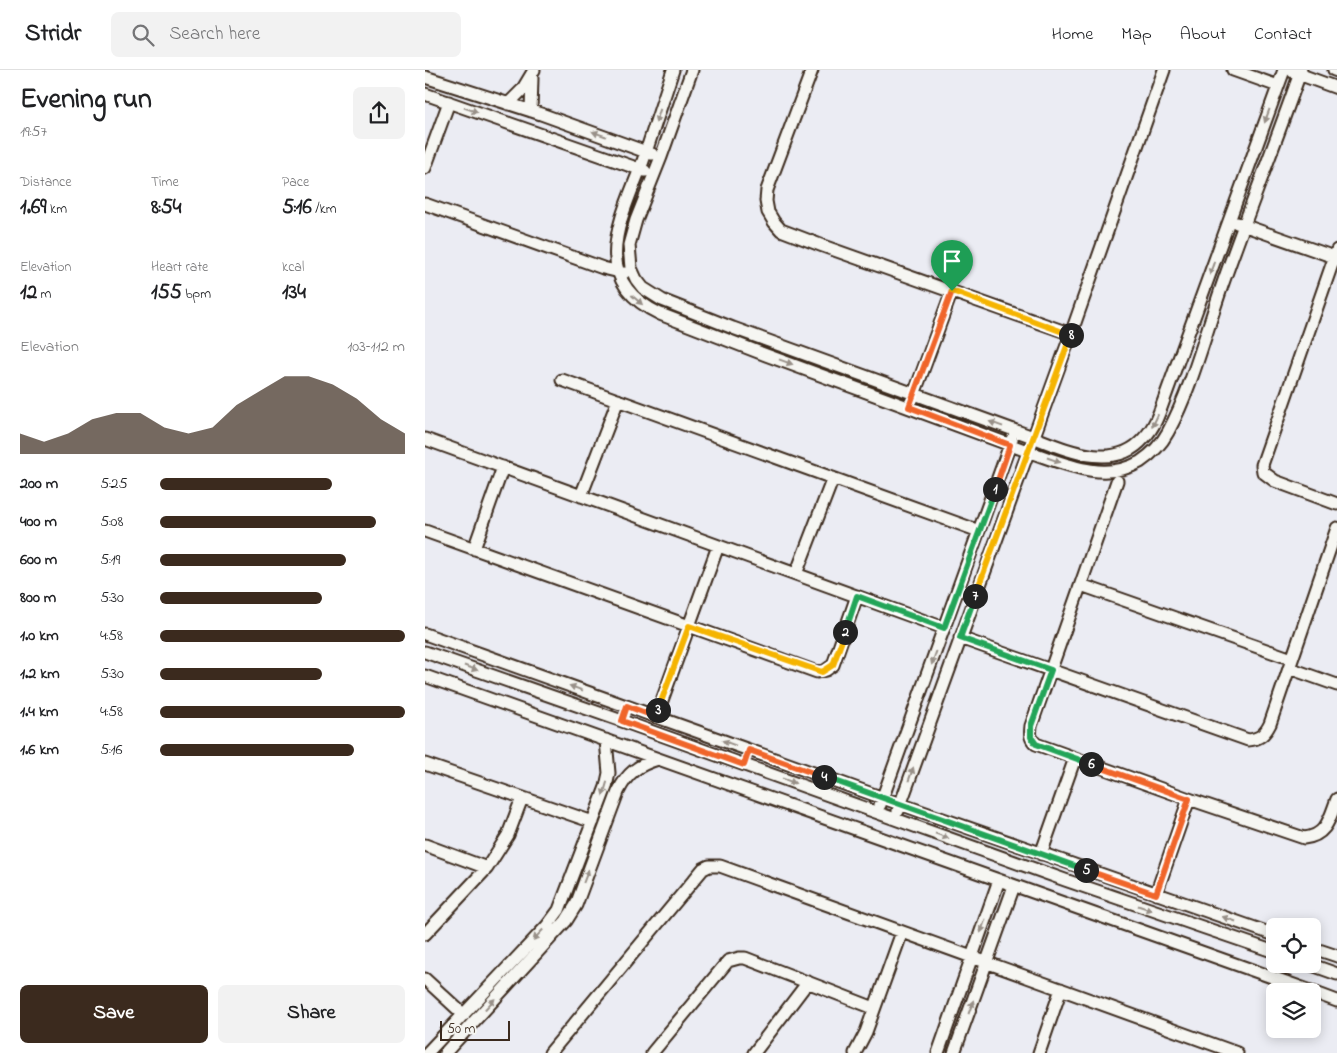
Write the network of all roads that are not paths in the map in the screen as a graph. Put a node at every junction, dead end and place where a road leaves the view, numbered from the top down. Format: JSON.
{"nodes":[{"id":1,"x":673,"y":70,"type":"edge"},
{"id":2,"x":692,"y":70,"type":"edge"},
{"id":3,"x":812,"y":70,"type":"edge"},
{"id":4,"x":1164,"y":70,"type":"edge"},
{"id":5,"x":1233,"y":70,"type":"edge"},
{"id":6,"x":1285,"y":70,"type":"edge"},
{"id":7,"x":533,"y":72,"type":"edge"},
{"id":8,"x":1300,"y":72,"type":"edge"},
{"id":9,"x":425,"y":77,"type":"edge"},
{"id":10,"x":1278,"y":86,"type":"junction"},
{"id":11,"x":1337,"y":88,"type":"edge"},
{"id":12,"x":425,"y":94,"type":"edge"},
{"id":13,"x":449,"y":102,"type":"junction"},
{"id":14,"x":508,"y":104,"type":"junction"},
{"id":15,"x":536,"y":113,"type":"junction"},
{"id":16,"x":534,"y":131,"type":"junction"},
{"id":17,"x":646,"y":151,"type":"junction"},
{"id":18,"x":661,"y":157,"type":"junction"},
{"id":19,"x":425,"y":168,"type":"edge"},
{"id":20,"x":640,"y":169,"type":"junction"},
{"id":21,"x":654,"y":174,"type":"junction"},
{"id":22,"x":425,"y":204,"type":"edge"},
{"id":23,"x":1229,"y":221,"type":"junction"},
{"id":24,"x":1243,"y":226,"type":"junction"},
{"id":25,"x":1336,"y":255,"type":"edge"},
{"id":26,"x":618,"y":272,"type":"junction"},
{"id":27,"x":634,"y":275,"type":"junction"},
{"id":28,"x":952,"y":291,"type":"junction"},
{"id":29,"x":1196,"y":313,"type":"junction"},
{"id":30,"x":1211,"y":319,"type":"junction"},
{"id":31,"x":1071,"y":334,"type":"junction"},
{"id":32,"x":770,"y":342,"type":"junction"},
{"id":33,"x":766,"y":355,"type":"junction"},
{"id":34,"x":562,"y":380,"type":"dead end"},
{"id":35,"x":914,"y":394,"type":"junction"},
{"id":36,"x":617,"y":400,"type":"junction"},
{"id":37,"x":909,"y":407,"type":"junction"},
{"id":38,"x":1016,"y":431,"type":"junction"},
{"id":39,"x":1033,"y":437,"type":"junction"},
{"id":40,"x":425,"y":438,"type":"edge"},
{"id":41,"x":1010,"y":445,"type":"junction"},
{"id":42,"x":1027,"y":451,"type":"junction"},
{"id":43,"x":503,"y":467,"type":"junction"},
{"id":44,"x":833,"y":478,"type":"junction"},
{"id":45,"x":1117,"y":481,"type":"dead end"},
{"id":46,"x":581,"y":496,"type":"junction"},
{"id":47,"x":1337,"y":504,"type":"edge"},
{"id":48,"x":1337,"y":528,"type":"edge"},
{"id":49,"x":425,"y":531,"type":"edge"},
{"id":50,"x":979,"y":531,"type":"junction"},
{"id":51,"x":718,"y":546,"type":"junction"},
{"id":52,"x":974,"y":547,"type":"junction"},
{"id":53,"x":474,"y":548,"type":"junction"},
{"id":54,"x":991,"y":553,"type":"junction"},
{"id":55,"x":796,"y":574,"type":"junction"},
{"id":56,"x":1081,"y":585,"type":"junction"},
{"id":57,"x":857,"y":596,"type":"junction"},
{"id":58,"x":689,"y":626,"type":"junction"},
{"id":59,"x":944,"y":628,"type":"junction"},
{"id":60,"x":425,"y":634,"type":"edge"},
{"id":61,"x":960,"y":638,"type":"junction"},
{"id":62,"x":449,"y":642,"type":"junction"},
{"id":63,"x":425,"y":652,"type":"edge"},
{"id":64,"x":442,"y":658,"type":"junction"},
{"id":65,"x":1290,"y":664,"type":"junction"},
{"id":66,"x":1051,"y":670,"type":"junction"},
{"id":67,"x":425,"y":676,"type":"edge"},
{"id":68,"x":1337,"y":685,"type":"edge"},
{"id":69,"x":923,"y":687,"type":"junction"},
{"id":70,"x":940,"y":692,"type":"junction"},
{"id":71,"x":627,"y":706,"type":"junction"},
{"id":72,"x":656,"y":717,"type":"junction"},
{"id":73,"x":622,"y":721,"type":"junction"},
{"id":74,"x":606,"y":740,"type":"junction"},
{"id":75,"x":749,"y":750,"type":"junction"},
{"id":76,"x":1075,"y":758,"type":"junction"},
{"id":77,"x":659,"y":759,"type":"junction"},
{"id":78,"x":425,"y":764,"type":"edge"},
{"id":79,"x":744,"y":765,"type":"junction"},
{"id":80,"x":522,"y":798,"type":"junction"},
{"id":81,"x":883,"y":798,"type":"junction"},
{"id":82,"x":1337,"y":798,"type":"edge"},
{"id":83,"x":1189,"y":799,"type":"junction"},
{"id":84,"x":900,"y":804,"type":"junction"},
{"id":85,"x":877,"y":813,"type":"junction"},
{"id":86,"x":895,"y":820,"type":"junction"},
{"id":87,"x":593,"y":822,"type":"junction"},
{"id":88,"x":425,"y":845,"type":"edge"},
{"id":89,"x":1041,"y":854,"type":"junction"},
{"id":90,"x":1071,"y":865,"type":"junction"},
{"id":91,"x":487,"y":868,"type":"junction"},
{"id":92,"x":999,"y":880,"type":"junction"},
{"id":93,"x":1065,"y":880,"type":"junction"},
{"id":94,"x":1014,"y":886,"type":"junction"},
{"id":95,"x":1133,"y":886,"type":"junction"},
{"id":96,"x":1156,"y":894,"type":"junction"},
{"id":97,"x":1127,"y":901,"type":"junction"},
{"id":98,"x":902,"y":932,"type":"junction"},
{"id":99,"x":1266,"y":932,"type":"edge"},
{"id":100,"x":425,"y":934,"type":"edge"},
{"id":101,"x":1266,"y":943,"type":"edge"},
{"id":102,"x":1263,"y":948,"type":"junction"},
{"id":103,"x":1266,"y":949,"type":"edge"},
{"id":104,"x":1321,"y":951,"type":"edge"},
{"id":105,"x":1337,"y":956,"type":"edge"},
{"id":106,"x":972,"y":957,"type":"junction"},
{"id":107,"x":987,"y":962,"type":"junction"},
{"id":108,"x":1321,"y":968,"type":"edge"},
{"id":109,"x":1337,"y":974,"type":"edge"},
{"id":110,"x":425,"y":979,"type":"edge"},
{"id":111,"x":809,"y":982,"type":"junction"},
{"id":112,"x":1287,"y":983,"type":"edge"},
{"id":113,"x":1061,"y":989,"type":"junction"},
{"id":114,"x":1321,"y":995,"type":"edge"},
{"id":115,"x":1337,"y":1001,"type":"edge"},
{"id":116,"x":874,"y":1008,"type":"junction"},
{"id":117,"x":464,"y":1015,"type":"junction"},
{"id":118,"x":427,"y":1053,"type":"edge"},
{"id":119,"x":445,"y":1053,"type":"edge"},
{"id":120,"x":550,"y":1053,"type":"edge"},
{"id":121,"x":652,"y":1053,"type":"edge"},
{"id":122,"x":754,"y":1053,"type":"edge"},
{"id":123,"x":855,"y":1053,"type":"edge"},
{"id":124,"x":938,"y":1053,"type":"edge"},
{"id":125,"x":955,"y":1053,"type":"edge"},
{"id":126,"x":1039,"y":1053,"type":"edge"},
{"id":127,"x":1237,"y":1053,"type":"edge"}],
"edges":[{"from":1,"to":17,"type":"street","one_way":true},
{"from":2,"to":18,"type":"street"},
{"from":3,"to":28,"type":"street"},
{"from":4,"to":31,"type":"street"},
{"from":5,"to":10,"type":"street"},
{"from":6,"to":8,"type":"street"},
{"from":6,"to":10,"type":"street"},
{"from":7,"to":14,"type":"street"},
{"from":7,"to":15,"type":"street"},
{"from":8,"to":11,"type":"street"},
{"from":8,"to":24,"type":"street"},
{"from":9,"to":14,"type":"street"},
{"from":10,"to":23,"type":"street","one_way":true},
{"from":12,"to":13,"type":"street"},
{"from":13,"to":16,"type":"street","one_way":true},
{"from":13,"to":19,"type":"street"},
{"from":14,"to":15,"type":"street"},
{"from":15,"to":16,"type":"street"},
{"from":17,"to":15,"type":"street","one_way":true},
{"from":16,"to":20,"type":"street"},
{"from":17,"to":18,"type":"street"},
{"from":17,"to":20,"type":"street"},
{"from":18,"to":21,"type":"street"},
{"from":20,"to":21,"type":"street"},
{"from":20,"to":26,"type":"street"},
{"from":21,"to":27,"type":"street"},
{"from":22,"to":26,"type":"street"},
{"from":23,"to":24,"type":"street"},
{"from":23,"to":29,"type":"street","one_way":true},
{"from":24,"to":25,"type":"street"},
{"from":24,"to":30,"type":"street"},
{"from":25,"to":47,"type":"street"},
{"from":26,"to":27,"type":"street"},
{"from":26,"to":33,"type":"street","one_way":true},
{"from":27,"to":32,"type":"street"},
{"from":28,"to":31,"type":"street"},
{"from":28,"to":35,"type":"street"},
{"from":29,"to":30,"type":"street"},
{"from":29,"to":39,"type":"street","one_way":true},
{"from":42,"to":30,"type":"street","one_way":true},
{"from":31,"to":39,"type":"street"},
{"from":32,"to":33,"type":"street"},
{"from":32,"to":35,"type":"street"},
{"from":33,"to":37,"type":"street","one_way":true},
{"from":34,"to":36,"type":"street"},
{"from":35,"to":37,"type":"street"},
{"from":38,"to":35,"type":"street","one_way":true},
{"from":36,"to":44,"type":"street"},
{"from":36,"to":46,"type":"street"},
{"from":37,"to":41,"type":"street"},
{"from":38,"to":39,"type":"street"},
{"from":38,"to":41,"type":"street"},
{"from":39,"to":42,"type":"street"},
{"from":40,"to":43,"type":"street"},
{"from":41,"to":42,"type":"street"},
{"from":41,"to":50,"type":"street"},
{"from":42,"to":54,"type":"street"},
{"from":43,"to":46,"type":"street"},
{"from":43,"to":53,"type":"street"},
{"from":44,"to":50,"type":"street"},
{"from":44,"to":55,"type":"street"},
{"from":45,"to":56,"type":"street"},
{"from":46,"to":51,"type":"street"},
{"from":48,"to":65,"type":"street"},
{"from":49,"to":53,"type":"street"},
{"from":50,"to":52,"type":"street"},
{"from":51,"to":55,"type":"street"},
{"from":51,"to":58,"type":"street"},
{"from":52,"to":54,"type":"street"},
{"from":52,"to":59,"type":"street"},
{"from":53,"to":58,"type":"street"},
{"from":54,"to":61,"type":"street"},
{"from":55,"to":57,"type":"street"},
{"from":56,"to":65,"type":"street"},
{"from":56,"to":66,"type":"street"},
{"from":57,"to":58,"type":"street"},
{"from":57,"to":59,"type":"street"},
{"from":58,"to":72,"type":"street"},
{"from":59,"to":69,"type":"street","one_way":true},
{"from":60,"to":62,"type":"street"},
{"from":61,"to":66,"type":"street"},
{"from":61,"to":70,"type":"street"},
{"from":62,"to":64,"type":"street"},
{"from":71,"to":62,"type":"street","one_way":true},
{"from":63,"to":64,"type":"street"},
{"from":64,"to":73,"type":"street","one_way":true},
{"from":65,"to":66,"type":"street"},
{"from":65,"to":68,"type":"street"},
{"from":66,"to":76,"type":"street"},
{"from":67,"to":74,"type":"street"},
{"from":69,"to":70,"type":"street"},
{"from":69,"to":81,"type":"street"},
{"from":84,"to":70,"type":"street","one_way":true},
{"from":71,"to":72,"type":"street"},
{"from":71,"to":73,"type":"street"},
{"from":75,"to":72,"type":"street","one_way":true},
{"from":73,"to":79,"type":"street"},
{"from":74,"to":77,"type":"street"},
{"from":74,"to":87,"type":"street","one_way":true},
{"from":75,"to":79,"type":"street"},
{"from":75,"to":81,"type":"street"},
{"from":76,"to":83,"type":"street"},
{"from":76,"to":89,"type":"street"},
{"from":77,"to":92,"type":"street"},
{"from":119,"to":77,"type":"street","one_way":true},
{"from":78,"to":80,"type":"street"},
{"from":79,"to":85,"type":"street","one_way":true},
{"from":80,"to":87,"type":"street"},
{"from":80,"to":91,"type":"street"},
{"from":81,"to":84,"type":"street"},
{"from":81,"to":85,"type":"street"},
{"from":82,"to":83,"type":"street"},
{"from":83,"to":96,"type":"street"},
{"from":84,"to":86,"type":"street"},
{"from":84,"to":89,"type":"street"},
{"from":85,"to":86,"type":"street"},
{"from":86,"to":93,"type":"street","one_way":true},
{"from":87,"to":117,"type":"street","one_way":true},
{"from":88,"to":91,"type":"street"},
{"from":89,"to":90,"type":"street"},
{"from":90,"to":93,"type":"street"},
{"from":90,"to":95,"type":"street"},
{"from":91,"to":100,"type":"street"},
{"from":92,"to":94,"type":"street"},
{"from":92,"to":106,"type":"street","one_way":true},
{"from":93,"to":97,"type":"street"},
{"from":94,"to":107,"type":"street"},
{"from":94,"to":112,"type":"street"},
{"from":95,"to":96,"type":"street"},
{"from":95,"to":97,"type":"street"},
{"from":99,"to":96,"type":"street","one_way":true},
{"from":97,"to":102,"type":"street","one_way":true},
{"from":98,"to":106,"type":"street"},
{"from":98,"to":116,"type":"street"},
{"from":98,"to":120,"type":"street"},
{"from":101,"to":102,"type":"street"},
{"from":102,"to":103,"type":"street"},
{"from":104,"to":105,"type":"street"},
{"from":106,"to":107,"type":"street"},
{"from":106,"to":124,"type":"street"},
{"from":107,"to":113,"type":"street"},
{"from":125,"to":107,"type":"street","one_way":true},
{"from":108,"to":109,"type":"street"},
{"from":110,"to":117,"type":"street"},
{"from":111,"to":116,"type":"street"},
{"from":111,"to":121,"type":"street"},
{"from":111,"to":122,"type":"street"},
{"from":113,"to":126,"type":"street"},
{"from":113,"to":127,"type":"street"},
{"from":114,"to":115,"type":"street"},
{"from":116,"to":123,"type":"street"},
{"from":117,"to":118,"type":"street"}]}
